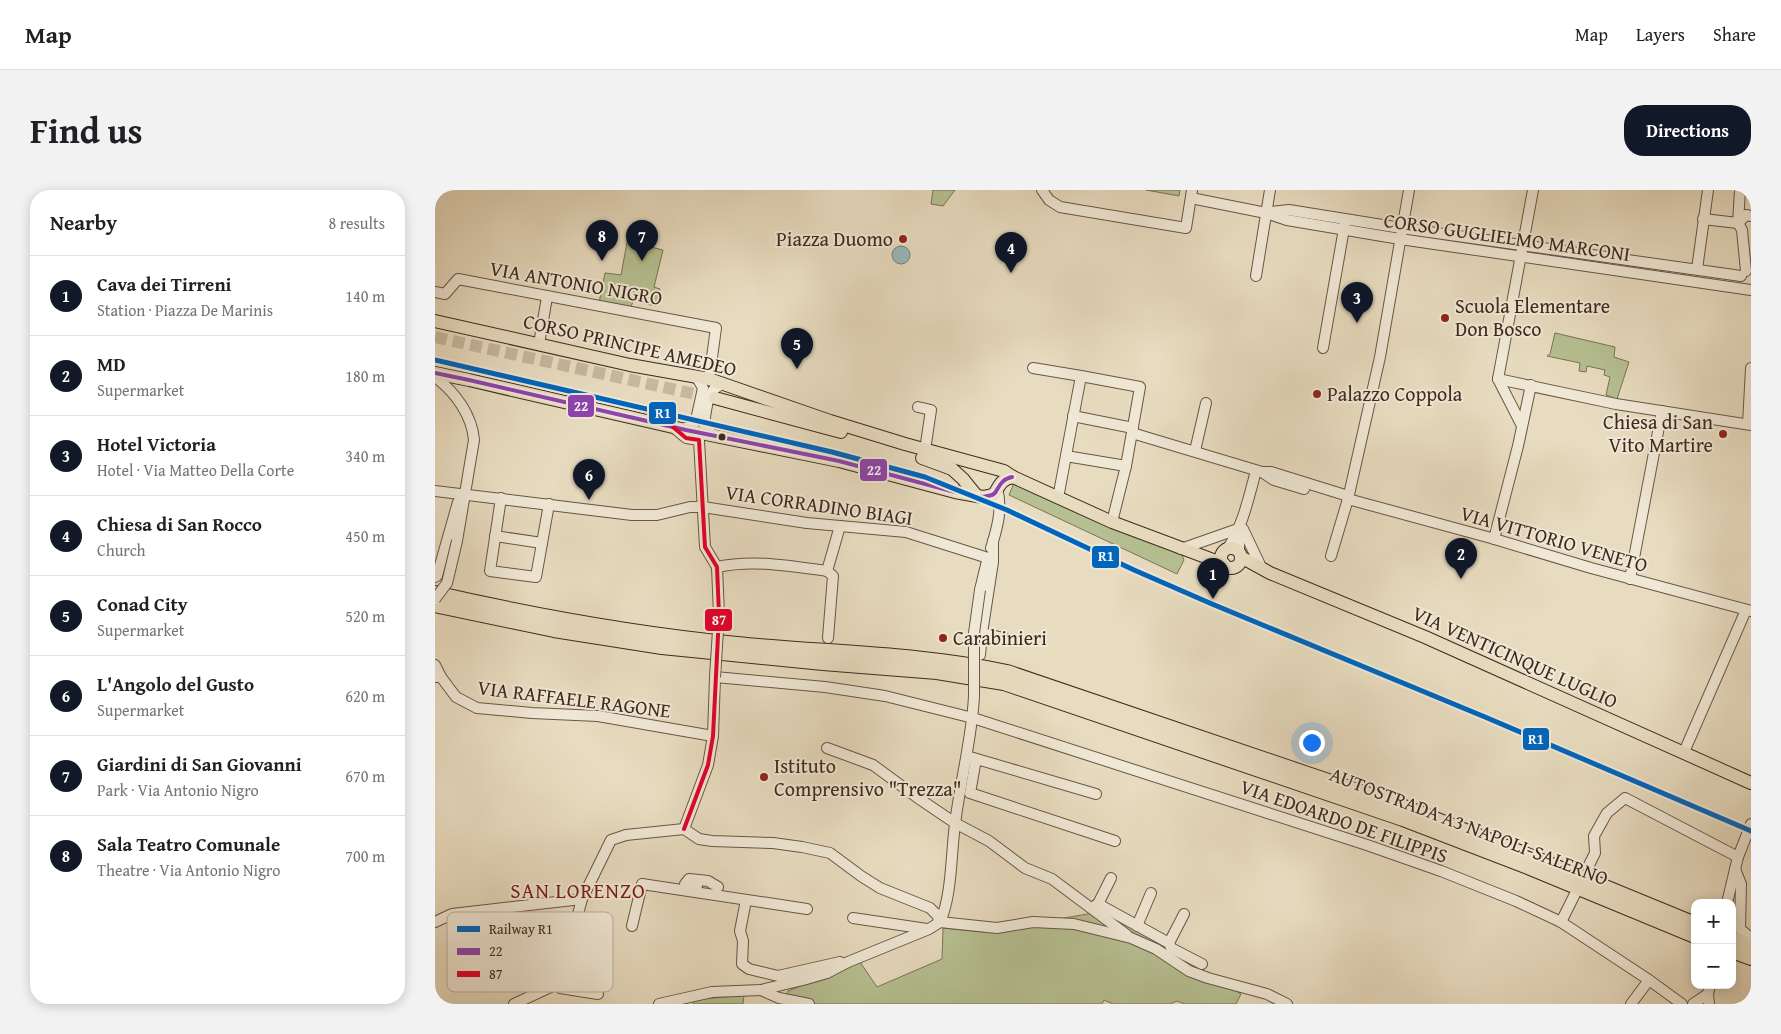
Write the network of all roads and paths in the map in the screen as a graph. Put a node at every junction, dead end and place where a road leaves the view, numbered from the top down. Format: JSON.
{"nodes":[{"id":1,"x":1042,"y":190,"type":"edge"},
{"id":2,"x":1269,"y":190,"type":"edge"},
{"id":3,"x":1409,"y":190,"type":"edge"},
{"id":4,"x":1533,"y":190,"type":"edge"},
{"id":5,"x":1708,"y":190,"type":"edge"},
{"id":6,"x":1740,"y":190,"type":"edge"},
{"id":7,"x":1191,"y":194,"type":"edge"},
{"id":8,"x":1266,"y":213,"type":"junction"},
{"id":9,"x":1751,"y":216,"type":"edge"},
{"id":10,"x":1703,"y":219,"type":"junction"},
{"id":11,"x":1739,"y":223,"type":"junction"},
{"id":12,"x":1345,"y":224,"type":"junction"},
{"id":13,"x":1400,"y":234,"type":"junction"},
{"id":14,"x":1523,"y":245,"type":"junction"},
{"id":15,"x":1593,"y":255,"type":"junction"},
{"id":16,"x":1521,"y":256,"type":"junction"},
{"id":17,"x":1645,"y":262,"type":"junction"},
{"id":18,"x":1591,"y":266,"type":"junction"},
{"id":19,"x":1697,"y":269,"type":"junction"},
{"id":20,"x":1746,"y":273,"type":"edge"},
{"id":21,"x":1643,"y":275,"type":"junction"},
{"id":22,"x":1256,"y":276,"type":"dead end"},
{"id":23,"x":1748,"y":289,"type":"edge"},
{"id":24,"x":435,"y":292,"type":"edge"},
{"id":25,"x":547,"y":297,"type":"junction"},
{"id":26,"x":435,"y":321,"type":"edge"},
{"id":27,"x":539,"y":344,"type":"junction"},
{"id":28,"x":1323,"y":348,"type":"dead end"},
{"id":29,"x":1033,"y":368,"type":"dead end"},
{"id":30,"x":1751,"y":368,"type":"edge"},
{"id":31,"x":435,"y":375,"type":"edge"},
{"id":32,"x":696,"y":376,"type":"junction"},
{"id":33,"x":1081,"y":376,"type":"junction"},
{"id":34,"x":709,"y":379,"type":"junction"},
{"id":35,"x":1498,"y":379,"type":"junction"},
{"id":36,"x":469,"y":380,"type":"junction"},
{"id":37,"x":724,"y":384,"type":"junction"},
{"id":38,"x":1526,"y":384,"type":"junction"},
{"id":39,"x":715,"y":398,"type":"tunnel mouth"},
{"id":40,"x":456,"y":399,"type":"junction"},
{"id":41,"x":1509,"y":400,"type":"junction"},
{"id":42,"x":1206,"y":403,"type":"dead end"},
{"id":43,"x":918,"y":407,"type":"dead end"},
{"id":44,"x":1662,"y":411,"type":"junction"},
{"id":45,"x":1073,"y":416,"type":"junction"},
{"id":46,"x":1749,"y":424,"type":"edge"},
{"id":47,"x":1522,"y":426,"type":"junction"},
{"id":48,"x":677,"y":428,"type":"junction"},
{"id":49,"x":1133,"y":430,"type":"junction"},
{"id":50,"x":716,"y":436,"type":"junction"},
{"id":51,"x":871,"y":441,"type":"junction"},
{"id":52,"x":925,"y":450,"type":"junction"},
{"id":53,"x":1195,"y":451,"type":"junction"},
{"id":54,"x":1066,"y":456,"type":"junction"},
{"id":55,"x":1126,"y":466,"type":"junction"},
{"id":56,"x":987,"y":468,"type":"junction"},
{"id":57,"x":1259,"y":471,"type":"junction"},
{"id":58,"x":1013,"y":477,"type":"junction"},
{"id":59,"x":998,"y":487,"type":"junction"},
{"id":60,"x":435,"y":491,"type":"edge"},
{"id":61,"x":465,"y":494,"type":"junction"},
{"id":62,"x":501,"y":498,"type":"junction"},
{"id":63,"x":979,"y":498,"type":"junction"},
{"id":64,"x":1058,"y":498,"type":"junction"},
{"id":65,"x":1348,"y":499,"type":"junction"},
{"id":66,"x":549,"y":504,"type":"junction"},
{"id":67,"x":703,"y":507,"type":"junction"},
{"id":68,"x":999,"y":514,"type":"junction"},
{"id":69,"x":1112,"y":522,"type":"junction"},
{"id":70,"x":840,"y":526,"type":"junction"},
{"id":71,"x":1241,"y":529,"type":"junction"},
{"id":72,"x":495,"y":536,"type":"junction"},
{"id":73,"x":1494,"y":539,"type":"junction"},
{"id":74,"x":993,"y":541,"type":"junction"},
{"id":75,"x":542,"y":543,"type":"junction"},
{"id":76,"x":1186,"y":550,"type":"junction"},
{"id":77,"x":1331,"y":556,"type":"dead end"},
{"id":78,"x":1232,"y":557,"type":"junction"},
{"id":79,"x":988,"y":558,"type":"junction"},
{"id":80,"x":717,"y":567,"type":"junction"},
{"id":81,"x":1263,"y":569,"type":"junction"},
{"id":82,"x":827,"y":571,"type":"junction"},
{"id":83,"x":435,"y":577,"type":"edge"},
{"id":84,"x":1630,"y":579,"type":"junction"},
{"id":85,"x":435,"y":593,"type":"edge"},
{"id":86,"x":435,"y":599,"type":"edge"},
{"id":87,"x":435,"y":605,"type":"edge"},
{"id":88,"x":1749,"y":610,"type":"edge"},
{"id":89,"x":982,"y":633,"type":"junction"},
{"id":90,"x":828,"y":638,"type":"dead end"},
{"id":91,"x":1012,"y":640,"type":"dead end"},
{"id":92,"x":980,"y":655,"type":"dead end"},
{"id":93,"x":435,"y":665,"type":"edge"},
{"id":94,"x":715,"y":676,"type":"junction"},
{"id":95,"x":438,"y":677,"type":"edge"},
{"id":96,"x":973,"y":718,"type":"junction"},
{"id":97,"x":713,"y":736,"type":"junction"},
{"id":98,"x":827,"y":748,"type":"dead end"},
{"id":99,"x":1684,"y":752,"type":"junction"},
{"id":100,"x":971,"y":757,"type":"junction"},
{"id":101,"x":1750,"y":784,"type":"edge"},
{"id":102,"x":1096,"y":794,"type":"dead end"},
{"id":103,"x":955,"y":823,"type":"junction"},
{"id":104,"x":1750,"y":825,"type":"edge"},
{"id":105,"x":684,"y":829,"type":"junction"},
{"id":106,"x":1115,"y":841,"type":"dead end"},
{"id":107,"x":1737,"y":857,"type":"junction"},
{"id":108,"x":1588,"y":867,"type":"dead end"},
{"id":109,"x":1735,"y":869,"type":"junction"},
{"id":110,"x":1111,"y":878,"type":"dead end"},
{"id":111,"x":1151,"y":893,"type":"dead end"},
{"id":112,"x":1575,"y":894,"type":"dead end"},
{"id":113,"x":582,"y":899,"type":"junction"},
{"id":114,"x":1728,"y":899,"type":"edge"},
{"id":115,"x":746,"y":900,"type":"junction"},
{"id":116,"x":1095,"y":906,"type":"junction"},
{"id":117,"x":807,"y":909,"type":"dead end"},
{"id":118,"x":469,"y":912,"type":"edge"},
{"id":119,"x":579,"y":912,"type":"edge"},
{"id":120,"x":1184,"y":914,"type":"dead end"},
{"id":121,"x":447,"y":916,"type":"edge"},
{"id":122,"x":853,"y":918,"type":"dead end"},
{"id":123,"x":435,"y":922,"type":"edge"},
{"id":124,"x":940,"y":922,"type":"junction"},
{"id":125,"x":1561,"y":922,"type":"junction"},
{"id":126,"x":1691,"y":922,"type":"edge"},
{"id":127,"x":632,"y":926,"type":"dead end"},
{"id":128,"x":1137,"y":926,"type":"junction"},
{"id":129,"x":929,"y":929,"type":"junction"},
{"id":130,"x":1691,"y":934,"type":"edge"},
{"id":131,"x":1131,"y":938,"type":"junction"},
{"id":132,"x":1751,"y":938,"type":"edge"},
{"id":133,"x":1736,"y":940,"type":"edge"},
{"id":134,"x":1169,"y":943,"type":"junction"},
{"id":135,"x":1751,"y":946,"type":"edge"},
{"id":136,"x":1736,"y":952,"type":"edge"},
{"id":137,"x":1751,"y":958,"type":"edge"},
{"id":138,"x":848,"y":962,"type":"junction"},
{"id":139,"x":1202,"y":964,"type":"dead end"},
{"id":140,"x":1649,"y":980,"type":"junction"},
{"id":141,"x":761,"y":990,"type":"junction"},
{"id":142,"x":540,"y":992,"type":"edge"},
{"id":143,"x":585,"y":992,"type":"edge"},
{"id":144,"x":598,"y":994,"type":"dead end"},
{"id":145,"x":1709,"y":994,"type":"edge"},
{"id":146,"x":514,"y":1004,"type":"edge"},
{"id":147,"x":659,"y":1004,"type":"edge"},
{"id":148,"x":809,"y":1004,"type":"edge"},
{"id":149,"x":1287,"y":1004,"type":"edge"},
{"id":150,"x":1631,"y":1004,"type":"edge"},
{"id":151,"x":1682,"y":1004,"type":"edge"},
{"id":152,"x":1693,"y":1004,"type":"edge"},
{"id":153,"x":1701,"y":1004,"type":"edge"}],
"edges":[{"from":1,"to":7,"type":"street"},
{"from":2,"to":8,"type":"street"},
{"from":3,"to":13,"type":"street"},
{"from":4,"to":14,"type":"street"},
{"from":5,"to":10,"type":"street"},
{"from":6,"to":11,"type":"street"},
{"from":7,"to":8,"type":"street","name":"CORSO GUGLIELMO MARCONI"},
{"from":8,"to":12,"type":"street","name":"CORSO GUGLIELMO MARCONI"},
{"from":8,"to":22,"type":"street"},
{"from":9,"to":11,"type":"street"},
{"from":10,"to":11,"type":"street"},
{"from":10,"to":19,"type":"street"},
{"from":11,"to":20,"type":"street"},
{"from":12,"to":13,"type":"street","name":"CORSO GUGLIELMO MARCONI"},
{"from":12,"to":28,"type":"street"},
{"from":13,"to":14,"type":"street","name":"CORSO GUGLIELMO MARCONI"},
{"from":13,"to":16,"type":"street","name":"CORSO GUGLIELMO MARCONI"},
{"from":13,"to":65,"type":"street"},
{"from":14,"to":15,"type":"street","name":"CORSO GUGLIELMO MARCONI"},
{"from":14,"to":16,"type":"street"},
{"from":15,"to":17,"type":"street","name":"CORSO GUGLIELMO MARCONI"},
{"from":15,"to":18,"type":"street"},
{"from":16,"to":18,"type":"street","name":"CORSO GUGLIELMO MARCONI"},
{"from":16,"to":35,"type":"street"},
{"from":17,"to":19,"type":"street","name":"CORSO GUGLIELMO MARCONI"},
{"from":17,"to":21,"type":"street"},
{"from":18,"to":21,"type":"street","name":"CORSO GUGLIELMO MARCONI"},
{"from":19,"to":20,"type":"street","name":"CORSO GUGLIELMO MARCONI"},
{"from":20,"to":23,"type":"street"},
{"from":21,"to":23,"type":"street","name":"CORSO GUGLIELMO MARCONI"},
{"from":24,"to":25,"type":"street","name":"VIA ANTONIO NIGRO"},
{"from":25,"to":27,"type":"street"},
{"from":25,"to":34,"type":"street","name":"VIA ANTONIO NIGRO"},
{"from":26,"to":27,"type":"main road","name":"CORSO PRINCIPE AMEDEO"},
{"from":27,"to":32,"type":"main road","name":"CORSO PRINCIPE AMEDEO"},
{"from":29,"to":33,"type":"street"},
{"from":30,"to":46,"type":"street"},
{"from":31,"to":36,"type":"main road"},
{"from":31,"to":40,"type":"street"},
{"from":32,"to":34,"type":"main road","name":"CORSO PRINCIPE AMEDEO"},
{"from":32,"to":48,"type":"street"},
{"from":33,"to":45,"type":"street"},
{"from":33,"to":49,"type":"street"},
{"from":34,"to":37,"type":"main road","name":"CORSO PRINCIPE AMEDEO"},
{"from":35,"to":38,"type":"street"},
{"from":35,"to":41,"type":"street"},
{"from":36,"to":40,"type":"street"},
{"from":36,"to":48,"type":"main road"},
{"from":37,"to":50,"type":"street"},
{"from":37,"to":52,"type":"main road","name":"CORSO PRINCIPE AMEDEO"},
{"from":38,"to":41,"type":"street"},
{"from":38,"to":44,"type":"street"},
{"from":38,"to":47,"type":"street"},
{"from":39,"to":51,"type":"main road"},
{"from":40,"to":61,"type":"street"},
{"from":41,"to":47,"type":"street"},
{"from":42,"to":53,"type":"street"},
{"from":43,"to":52,"type":"street"},
{"from":44,"to":46,"type":"street"},
{"from":44,"to":84,"type":"street"},
{"from":45,"to":49,"type":"street","name":"VIA VITTORIO VENETO"},
{"from":45,"to":54,"type":"street"},
{"from":47,"to":73,"type":"street"},
{"from":48,"to":50,"type":"main road"},
{"from":48,"to":67,"type":"street"},
{"from":49,"to":53,"type":"street","name":"VIA VITTORIO VENETO"},
{"from":49,"to":55,"type":"street"},
{"from":50,"to":63,"type":"main road"},
{"from":51,"to":52,"type":"main road"},
{"from":51,"to":63,"type":"main road"},
{"from":52,"to":56,"type":"main road","name":"CORSO PRINCIPE AMEDEO"},
{"from":53,"to":57,"type":"street","name":"VIA VITTORIO VENETO"},
{"from":54,"to":55,"type":"street"},
{"from":54,"to":64,"type":"street"},
{"from":55,"to":69,"type":"street"},
{"from":56,"to":58,"type":"main road","name":"CORSO PRINCIPE AMEDEO"},
{"from":56,"to":59,"type":"main road"},
{"from":57,"to":65,"type":"street","name":"VIA VITTORIO VENETO"},
{"from":57,"to":71,"type":"street"},
{"from":58,"to":59,"type":"main road"},
{"from":58,"to":64,"type":"main road","name":"CORSO PRINCIPE AMEDEO"},
{"from":59,"to":63,"type":"main road"},
{"from":59,"to":68,"type":"street"},
{"from":60,"to":61,"type":"street","name":"VIA CORRADINO BIAGI"},
{"from":61,"to":62,"type":"street","name":"VIA CORRADINO BIAGI"},
{"from":61,"to":83,"type":"street"},
{"from":61,"to":86,"type":"street","bridge":true},
{"from":62,"to":66,"type":"street","name":"VIA CORRADINO BIAGI"},
{"from":62,"to":72,"type":"street"},
{"from":63,"to":68,"type":"street"},
{"from":64,"to":69,"type":"main road","name":"CORSO PRINCIPE AMEDEO"},
{"from":65,"to":73,"type":"street","name":"VIA VITTORIO VENETO"},
{"from":65,"to":77,"type":"street"},
{"from":66,"to":67,"type":"street","name":"VIA CORRADINO BIAGI"},
{"from":66,"to":75,"type":"street"},
{"from":67,"to":70,"type":"street","name":"VIA CORRADINO BIAGI"},
{"from":67,"to":80,"type":"street"},
{"from":68,"to":74,"type":"street"},
{"from":69,"to":76,"type":"main road","name":"CORSO PRINCIPE AMEDEO"},
{"from":70,"to":79,"type":"street","name":"VIA CORRADINO BIAGI"},
{"from":70,"to":82,"type":"street"},
{"from":71,"to":76,"type":"street"},
{"from":71,"to":78,"type":"street"},
{"from":71,"to":81,"type":"street"},
{"from":72,"to":75,"type":"street"},
{"from":72,"to":75,"type":"street"},
{"from":73,"to":84,"type":"street","name":"VIA VITTORIO VENETO"},
{"from":74,"to":79,"type":"street"},
{"from":74,"to":89,"type":"street"},
{"from":76,"to":78,"type":"main road","name":"VIA VENTICINQUE LUGLIO"},
{"from":78,"to":81,"type":"main road","name":"VIA VENTICINQUE LUGLIO"},
{"from":79,"to":96,"type":"street","bridge":true},
{"from":80,"to":82,"type":"street"},
{"from":80,"to":94,"type":"street","bridge":true},
{"from":81,"to":99,"type":"main road","name":"VIA VENTICINQUE LUGLIO"},
{"from":82,"to":90,"type":"street"},
{"from":84,"to":88,"type":"street","name":"VIA VITTORIO VENETO"},
{"from":85,"to":126,"type":"highway","name":"AUTOSTRADA A3 NAPOLI-SALERNO"},
{"from":87,"to":130,"type":"highway","name":"AUTOSTRADA A3 NAPOLI-SALERNO"},
{"from":88,"to":99,"type":"street"},
{"from":89,"to":91,"type":"street"},
{"from":89,"to":92,"type":"street"},
{"from":93,"to":95,"type":"street","name":"VIA RAFFAELE RAGONE"},
{"from":94,"to":96,"type":"street","name":"VIA EDOARDO DE FILIPPIS"},
{"from":94,"to":97,"type":"street"},
{"from":95,"to":97,"type":"street","name":"VIA RAFFAELE RAGONE"},
{"from":96,"to":100,"type":"street"},
{"from":96,"to":125,"type":"street","name":"VIA EDOARDO DE FILIPPIS"},
{"from":97,"to":105,"type":"street"},
{"from":98,"to":103,"type":"street"},
{"from":99,"to":101,"type":"main road","name":"VIA VENTICINQUE LUGLIO"},
{"from":100,"to":102,"type":"street"},
{"from":100,"to":103,"type":"street"},
{"from":100,"to":106,"type":"street"},
{"from":103,"to":116,"type":"street"},
{"from":103,"to":124,"type":"street"},
{"from":104,"to":107,"type":"street"},
{"from":105,"to":113,"type":"street"},
{"from":105,"to":124,"type":"street"},
{"from":107,"to":108,"type":"street"},
{"from":107,"to":109,"type":"street"},
{"from":109,"to":114,"type":"street"},
{"from":109,"to":132,"type":"street"},
{"from":110,"to":116,"type":"street"},
{"from":111,"to":128,"type":"street"},
{"from":112,"to":125,"type":"street"},
{"from":113,"to":118,"type":"street"},
{"from":113,"to":119,"type":"street"},
{"from":115,"to":117,"type":"street"},
{"from":115,"to":127,"type":"street"},
{"from":115,"to":138,"type":"street"},
{"from":116,"to":128,"type":"street"},
{"from":116,"to":131,"type":"street"},
{"from":120,"to":134,"type":"street"},
{"from":121,"to":123,"type":"street"},
{"from":122,"to":129,"type":"street"},
{"from":124,"to":129,"type":"street"},
{"from":124,"to":131,"type":"street"},
{"from":125,"to":140,"type":"street","name":"VIA EDOARDO DE FILIPPIS"},
{"from":128,"to":134,"type":"street"},
{"from":129,"to":138,"type":"street"},
{"from":131,"to":149,"type":"street"},
{"from":133,"to":135,"type":"highway"},
{"from":134,"to":139,"type":"street"},
{"from":136,"to":137,"type":"highway"},
{"from":138,"to":141,"type":"street"},
{"from":140,"to":150,"type":"street"},
{"from":140,"to":151,"type":"street","name":"VIA EDOARDO DE FILIPPIS"},
{"from":141,"to":147,"type":"street"},
{"from":141,"to":148,"type":"street"},
{"from":142,"to":146,"type":"street"},
{"from":143,"to":144,"type":"street"},
{"from":145,"to":152,"type":"street"},
{"from":145,"to":153,"type":"street"}]}
